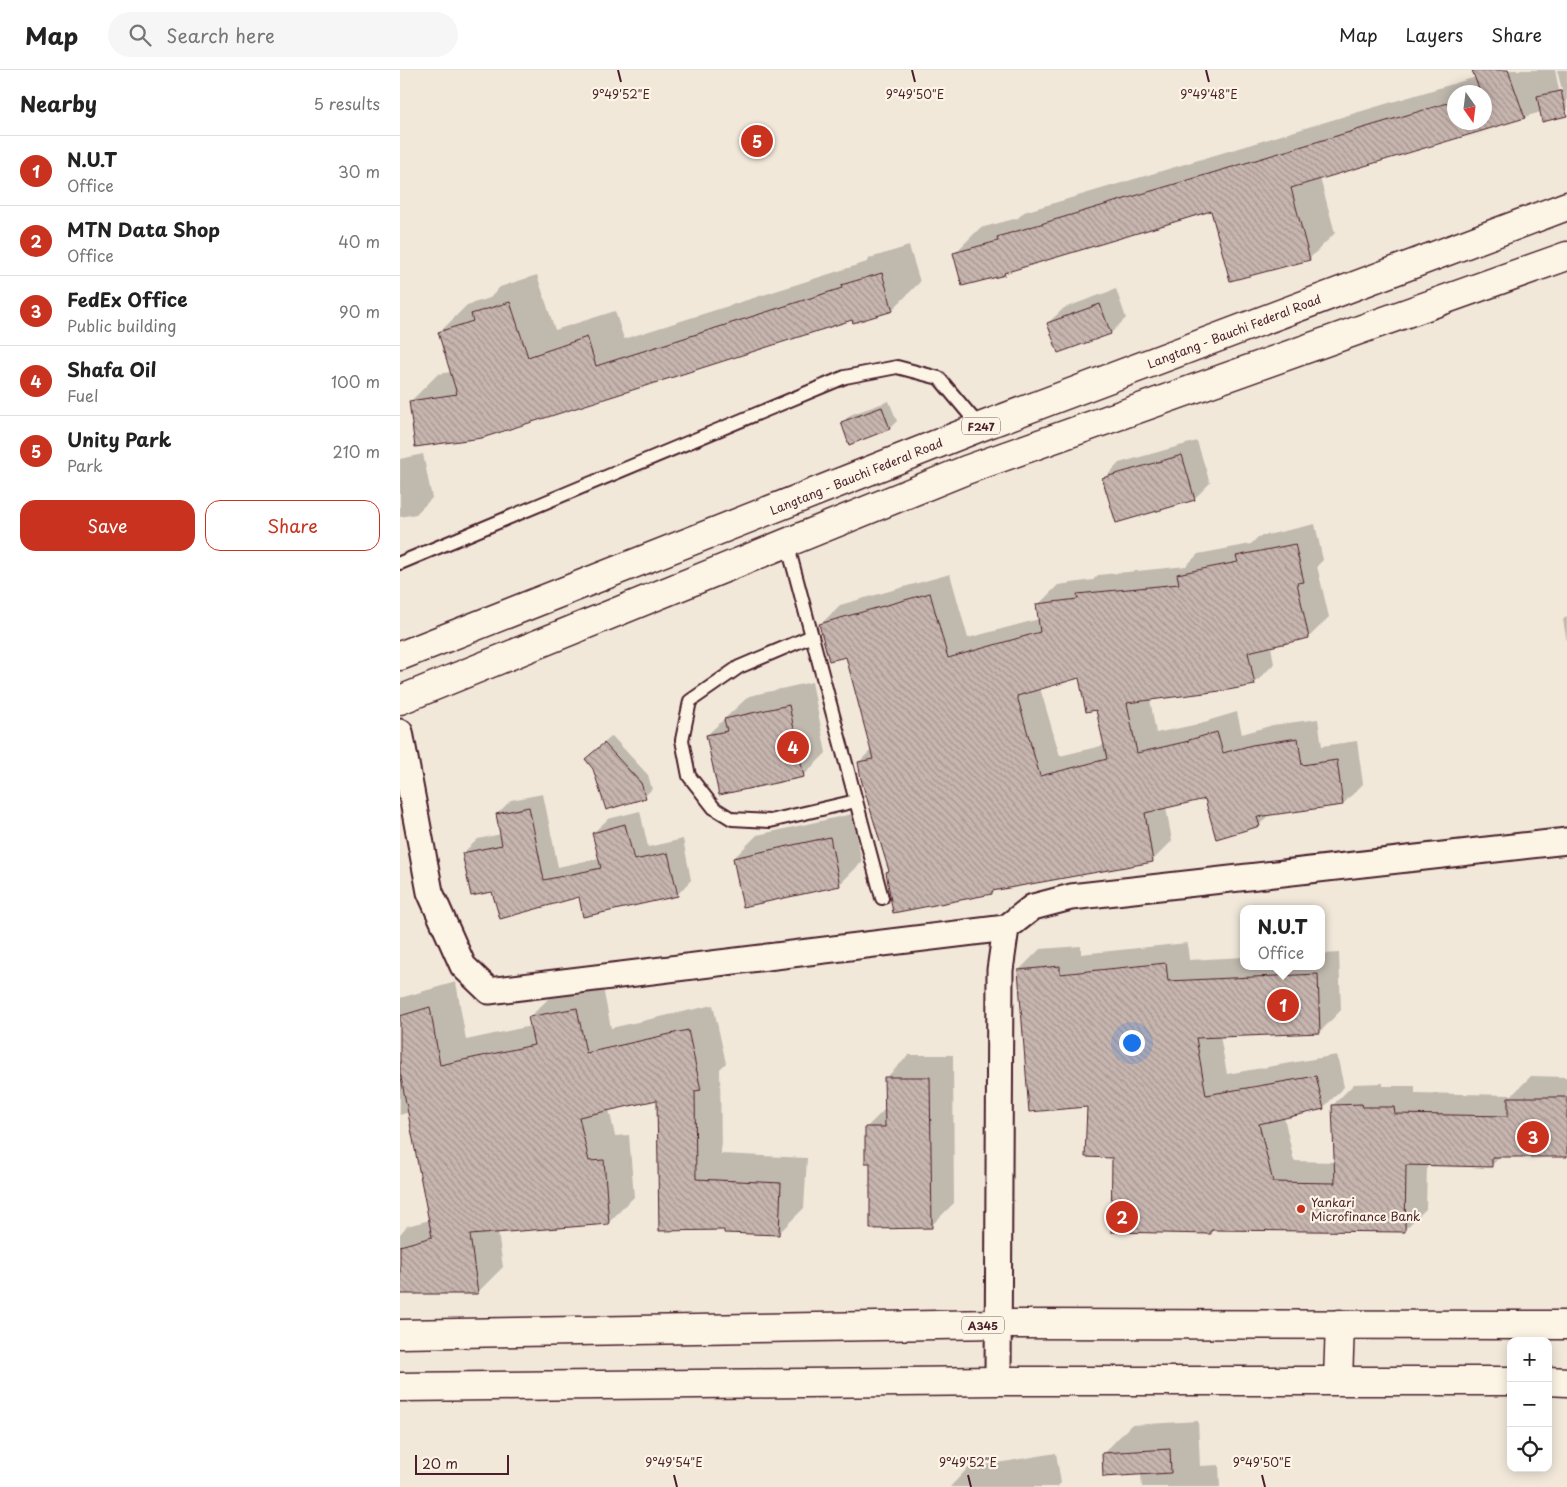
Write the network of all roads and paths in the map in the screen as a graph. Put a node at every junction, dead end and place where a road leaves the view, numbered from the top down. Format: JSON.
{"nodes":[{"id":1,"x":1567,"y":206,"type":"edge"},
{"id":2,"x":1567,"y":256,"type":"edge"},
{"id":3,"x":980,"y":427,"type":"junction"},
{"id":4,"x":786,"y":543,"type":"junction"},
{"id":5,"x":400,"y":563,"type":"edge"},
{"id":6,"x":812,"y":636,"type":"junction"},
{"id":7,"x":400,"y":656,"type":"edge"},
{"id":8,"x":400,"y":700,"type":"edge"},
{"id":9,"x":400,"y":732,"type":"edge"},
{"id":10,"x":856,"y":801,"type":"junction"},
{"id":11,"x":1567,"y":841,"type":"edge"},
{"id":12,"x":882,"y":898,"type":"dead end"},
{"id":13,"x":1006,"y":928,"type":"junction"},
{"id":14,"x":998,"y":1324,"type":"junction"},
{"id":15,"x":1340,"y":1324,"type":"junction"},
{"id":16,"x":1567,"y":1325,"type":"edge"},
{"id":17,"x":400,"y":1334,"type":"edge"},
{"id":18,"x":1338,"y":1380,"type":"junction"},
{"id":19,"x":998,"y":1381,"type":"junction"},
{"id":20,"x":1507,"y":1381,"type":"edge"},
{"id":21,"x":1552,"y":1382,"type":"edge"},
{"id":22,"x":1567,"y":1382,"type":"edge"},
{"id":23,"x":400,"y":1387,"type":"edge"}],
"edges":[{"from":1,"to":3,"type":"main road","name":"Langtang - Bauchi Federal Road","number":"F247"},
{"from":2,"to":4,"type":"main road"},
{"from":3,"to":5,"type":"lane"},
{"from":3,"to":7,"type":"main road","name":"Langtang - Bauchi Federal Road","number":"F247"},
{"from":4,"to":6,"type":"lane"},
{"from":4,"to":8,"type":"main road"},
{"from":6,"to":10,"type":"lane"},
{"from":6,"to":10,"type":"lane"},
{"from":9,"to":13,"type":"street"},
{"from":10,"to":12,"type":"lane"},
{"from":11,"to":13,"type":"street"},
{"from":13,"to":14,"type":"street"},
{"from":14,"to":15,"type":"main road","number":"A345"},
{"from":14,"to":17,"type":"main road","number":"A345"},
{"from":14,"to":19,"type":"street"},
{"from":15,"to":16,"type":"main road","number":"A345"},
{"from":15,"to":18,"type":"main road"},
{"from":18,"to":19,"type":"main road"},
{"from":18,"to":20,"type":"main road"},
{"from":19,"to":23,"type":"main road"},
{"from":21,"to":22,"type":"main road"}]}
